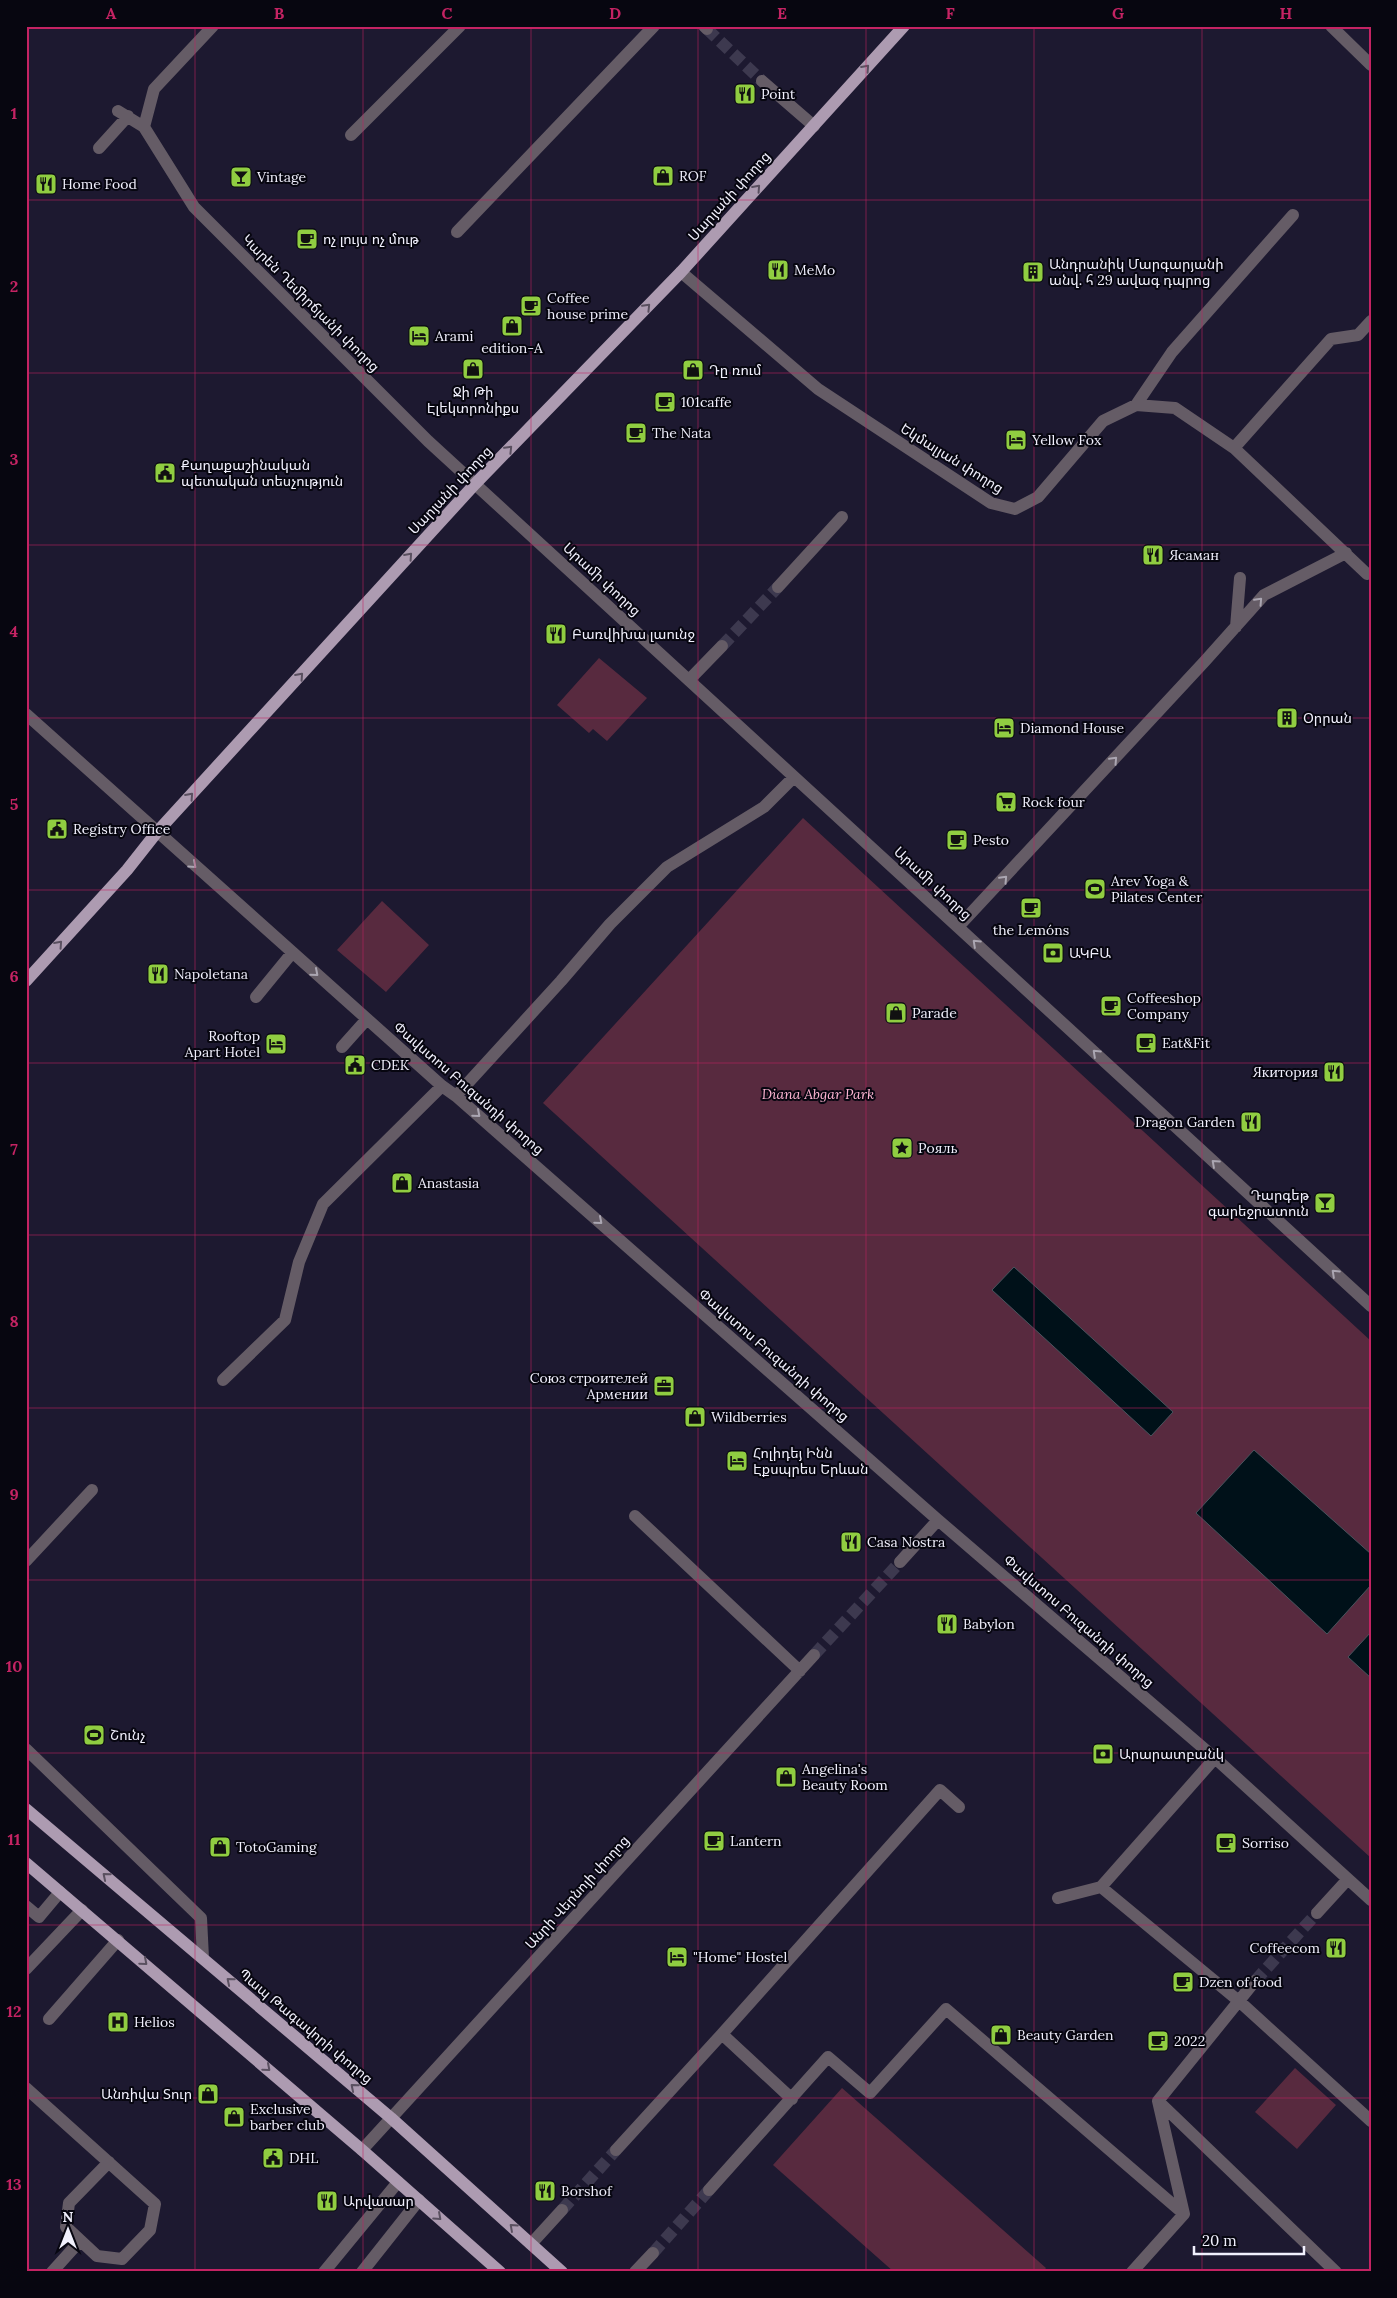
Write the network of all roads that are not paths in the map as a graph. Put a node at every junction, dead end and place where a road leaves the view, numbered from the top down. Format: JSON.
{"nodes":[{"id":1,"x":213,"y":26,"type":"edge"},
{"id":2,"x":460,"y":26,"type":"edge"},
{"id":3,"x":654,"y":26,"type":"edge"},
{"id":4,"x":904,"y":26,"type":"edge"},
{"id":5,"x":1331,"y":26,"type":"edge"},
{"id":6,"x":1371,"y":65,"type":"edge"},
{"id":7,"x":762,"y":81,"type":"tunnel mouth"},
{"id":8,"x":814,"y":126,"type":"junction"},
{"id":9,"x":144,"y":127,"type":"junction"},
{"id":10,"x":351,"y":135,"type":"dead end"},
{"id":11,"x":99,"y":148,"type":"dead end"},
{"id":12,"x":1293,"y":215,"type":"dead end"},
{"id":13,"x":457,"y":232,"type":"dead end"},
{"id":14,"x":681,"y":272,"type":"junction"},
{"id":15,"x":1371,"y":321,"type":"edge"},
{"id":16,"x":1136,"y":405,"type":"junction"},
{"id":17,"x":1234,"y":448,"type":"junction"},
{"id":18,"x":475,"y":484,"type":"junction"},
{"id":19,"x":842,"y":517,"type":"dead end"},
{"id":20,"x":1346,"y":553,"type":"junction"},
{"id":21,"x":1371,"y":573,"type":"edge"},
{"id":22,"x":1240,"y":578,"type":"dead end"},
{"id":23,"x":778,"y":587,"type":"tunnel mouth"},
{"id":24,"x":1236,"y":626,"type":"junction"},
{"id":25,"x":722,"y":646,"type":"tunnel mouth"},
{"id":26,"x":689,"y":680,"type":"junction"},
{"id":27,"x":26,"y":714,"type":"edge"},
{"id":28,"x":794,"y":776,"type":"junction"},
{"id":29,"x":157,"y":832,"type":"junction"},
{"id":30,"x":958,"y":927,"type":"junction"},
{"id":31,"x":292,"y":953,"type":"junction"},
{"id":32,"x":26,"y":980,"type":"edge"},
{"id":33,"x":256,"y":997,"type":"dead end"},
{"id":34,"x":367,"y":1019,"type":"junction"},
{"id":35,"x":342,"y":1047,"type":"dead end"},
{"id":36,"x":442,"y":1086,"type":"junction"},
{"id":37,"x":456,"y":1096,"type":"junction"},
{"id":38,"x":1371,"y":1306,"type":"edge"},
{"id":39,"x":223,"y":1380,"type":"dead end"},
{"id":40,"x":92,"y":1490,"type":"dead end"},
{"id":41,"x":635,"y":1516,"type":"dead end"},
{"id":42,"x":938,"y":1520,"type":"junction"},
{"id":43,"x":26,"y":1561,"type":"edge"},
{"id":44,"x":900,"y":1562,"type":"tunnel mouth"},
{"id":45,"x":814,"y":1655,"type":"tunnel mouth"},
{"id":46,"x":800,"y":1671,"type":"junction"},
{"id":47,"x":26,"y":1749,"type":"edge"},
{"id":48,"x":1215,"y":1758,"type":"junction"},
{"id":49,"x":959,"y":1807,"type":"dead end"},
{"id":50,"x":26,"y":1809,"type":"edge"},
{"id":51,"x":26,"y":1863,"type":"edge"},
{"id":52,"x":1348,"y":1879,"type":"junction"},
{"id":53,"x":1101,"y":1887,"type":"junction"},
{"id":54,"x":60,"y":1892,"type":"junction"},
{"id":55,"x":1058,"y":1898,"type":"dead end"},
{"id":56,"x":1371,"y":1900,"type":"edge"},
{"id":57,"x":26,"y":1906,"type":"edge"},
{"id":58,"x":82,"y":1910,"type":"junction"},
{"id":59,"x":1317,"y":1913,"type":"tunnel mouth"},
{"id":60,"x":118,"y":1940,"type":"junction"},
{"id":61,"x":203,"y":1958,"type":"junction"},
{"id":62,"x":26,"y":1969,"type":"edge"},
{"id":63,"x":1255,"y":1980,"type":"tunnel mouth"},
{"id":64,"x":1240,"y":2002,"type":"junction"},
{"id":65,"x":49,"y":2019,"type":"dead end"},
{"id":66,"x":722,"y":2034,"type":"junction"},
{"id":67,"x":26,"y":2088,"type":"edge"},
{"id":68,"x":792,"y":2099,"type":"junction"},
{"id":69,"x":1158,"y":2101,"type":"junction"},
{"id":70,"x":391,"y":2118,"type":"junction"},
{"id":71,"x":1371,"y":2120,"type":"edge"},
{"id":72,"x":362,"y":2150,"type":"junction"},
{"id":73,"x":616,"y":2150,"type":"tunnel mouth"},
{"id":74,"x":109,"y":2162,"type":"junction"},
{"id":75,"x":398,"y":2182,"type":"junction"},
{"id":76,"x":709,"y":2190,"type":"tunnel mouth"},
{"id":77,"x":419,"y":2200,"type":"junction"},
{"id":78,"x":562,"y":2210,"type":"tunnel mouth"},
{"id":79,"x":1184,"y":2214,"type":"junction"},
{"id":80,"x":80,"y":2241,"type":"junction"},
{"id":81,"x":531,"y":2244,"type":"junction"},
{"id":82,"x":653,"y":2253,"type":"tunnel mouth"},
{"id":83,"x":52,"y":2272,"type":"edge"},
{"id":84,"x":324,"y":2272,"type":"edge"},
{"id":85,"x":362,"y":2272,"type":"edge"},
{"id":86,"x":500,"y":2272,"type":"edge"},
{"id":87,"x":562,"y":2272,"type":"edge"},
{"id":88,"x":635,"y":2272,"type":"edge"},
{"id":89,"x":1132,"y":2272,"type":"edge"},
{"id":90,"x":1336,"y":2272,"type":"edge"}],
"edges":[{"from":1,"to":9,"type":"street"},
{"from":2,"to":10,"type":"street"},
{"from":3,"to":13,"type":"street"},
{"from":8,"to":4,"type":"main road","name":"Սարյանի փողոց","one_way":true},
{"from":5,"to":6,"type":"street"},
{"from":7,"to":8,"type":"street"},
{"from":14,"to":8,"type":"main road","name":"Սարյանի փողոց","one_way":true},
{"from":9,"to":11,"type":"street"},
{"from":9,"to":18,"type":"street","name":"Կարեն Դեմիրճյանի փողոց"},
{"from":12,"to":16,"type":"street"},
{"from":14,"to":16,"type":"street","name":"Եկմալյան փողոց"},
{"from":18,"to":14,"type":"main road","name":"Սարյանի փողոց","one_way":true},
{"from":15,"to":17,"type":"street"},
{"from":16,"to":17,"type":"street","name":"Եկմալյան փողոց"},
{"from":17,"to":20,"type":"street","name":"Եկմալյան փողոց"},
{"from":18,"to":26,"type":"street","name":"Արամի փողոց"},
{"from":29,"to":18,"type":"main road","name":"Սարյանի փողոց","one_way":true},
{"from":19,"to":23,"type":"street"},
{"from":20,"to":21,"type":"street","name":"Եկմալյան փողոց"},
{"from":24,"to":20,"type":"street","one_way":true},
{"from":22,"to":24,"type":"street"},
{"from":30,"to":24,"type":"street","one_way":true},
{"from":25,"to":26,"type":"street"},
{"from":26,"to":28,"type":"street","name":"Արամի փողոց"},
{"from":27,"to":29,"type":"street"},
{"from":28,"to":30,"type":"street","name":"Արամի փողոց"},
{"from":28,"to":37,"type":"street"},
{"from":29,"to":31,"type":"street","name":"Փավստոս Բուզանդի փողոց","one_way":true},
{"from":32,"to":29,"type":"main road","name":"Սարյանի փողոց","one_way":true},
{"from":38,"to":30,"type":"street","name":"Արամի փողոց","one_way":true},
{"from":31,"to":33,"type":"street"},
{"from":31,"to":34,"type":"street","name":"Փավստոս Բուզանդի փողոց","one_way":true},
{"from":34,"to":35,"type":"street"},
{"from":34,"to":36,"type":"street","name":"Փավստոս Բուզանդի փողոց"},
{"from":36,"to":37,"type":"street","name":"Փավստոս Բուզանդի փողոց"},
{"from":36,"to":39,"type":"street"},
{"from":37,"to":42,"type":"street","name":"Փավստոս Բուզանդի փողոց","one_way":true},
{"from":40,"to":43,"type":"street"},
{"from":41,"to":46,"type":"street"},
{"from":42,"to":44,"type":"street"},
{"from":42,"to":48,"type":"street","name":"Փավստոս Բուզանդի փողոց"},
{"from":45,"to":46,"type":"street","name":"Անրի Վերնոյի փողոց"},
{"from":46,"to":70,"type":"street","name":"Անրի Վերնոյի փողոց"},
{"from":47,"to":61,"type":"street"},
{"from":48,"to":52,"type":"street","name":"Փավստոս Բուզանդի փողոց"},
{"from":48,"to":53,"type":"street"},
{"from":49,"to":66,"type":"street"},
{"from":61,"to":50,"type":"main road","name":"Պապ Թագավորի փողոց","one_way":true},
{"from":51,"to":54,"type":"main road"},
{"from":52,"to":56,"type":"street","name":"Փավստոս Բուզանդի փողոց"},
{"from":52,"to":59,"type":"street"},
{"from":53,"to":55,"type":"street"},
{"from":53,"to":64,"type":"street"},
{"from":54,"to":57,"type":"street"},
{"from":54,"to":58,"type":"main road"},
{"from":58,"to":60,"type":"main road"},
{"from":58,"to":62,"type":"street"},
{"from":60,"to":65,"type":"street"},
{"from":60,"to":72,"type":"main road","one_way":true},
{"from":70,"to":61,"type":"main road","name":"Պապ Թագավորի փողոց","one_way":true},
{"from":63,"to":64,"type":"street"},
{"from":64,"to":69,"type":"street"},
{"from":64,"to":71,"type":"street"},
{"from":66,"to":68,"type":"street"},
{"from":66,"to":73,"type":"street"},
{"from":67,"to":74,"type":"street"},
{"from":68,"to":76,"type":"street"},
{"from":68,"to":79,"type":"street"},
{"from":69,"to":79,"type":"street"},
{"from":69,"to":90,"type":"street"},
{"from":70,"to":72,"type":"street","name":"Անրի Վերնոյի փողոց"},
{"from":81,"to":70,"type":"main road","name":"Պապ Թագավորի փողոց","one_way":true},
{"from":72,"to":75,"type":"main road"},
{"from":74,"to":80,"type":"street"},
{"from":74,"to":80,"type":"street"},
{"from":75,"to":77,"type":"main road"},
{"from":75,"to":84,"type":"street"},
{"from":77,"to":85,"type":"street"},
{"from":77,"to":86,"type":"main road","one_way":true},
{"from":78,"to":81,"type":"street"},
{"from":79,"to":89,"type":"street"},
{"from":80,"to":83,"type":"street"},
{"from":81,"to":87,"type":"main road","name":"Պապ Թագավորի փողոց"},
{"from":82,"to":88,"type":"street"}]}
